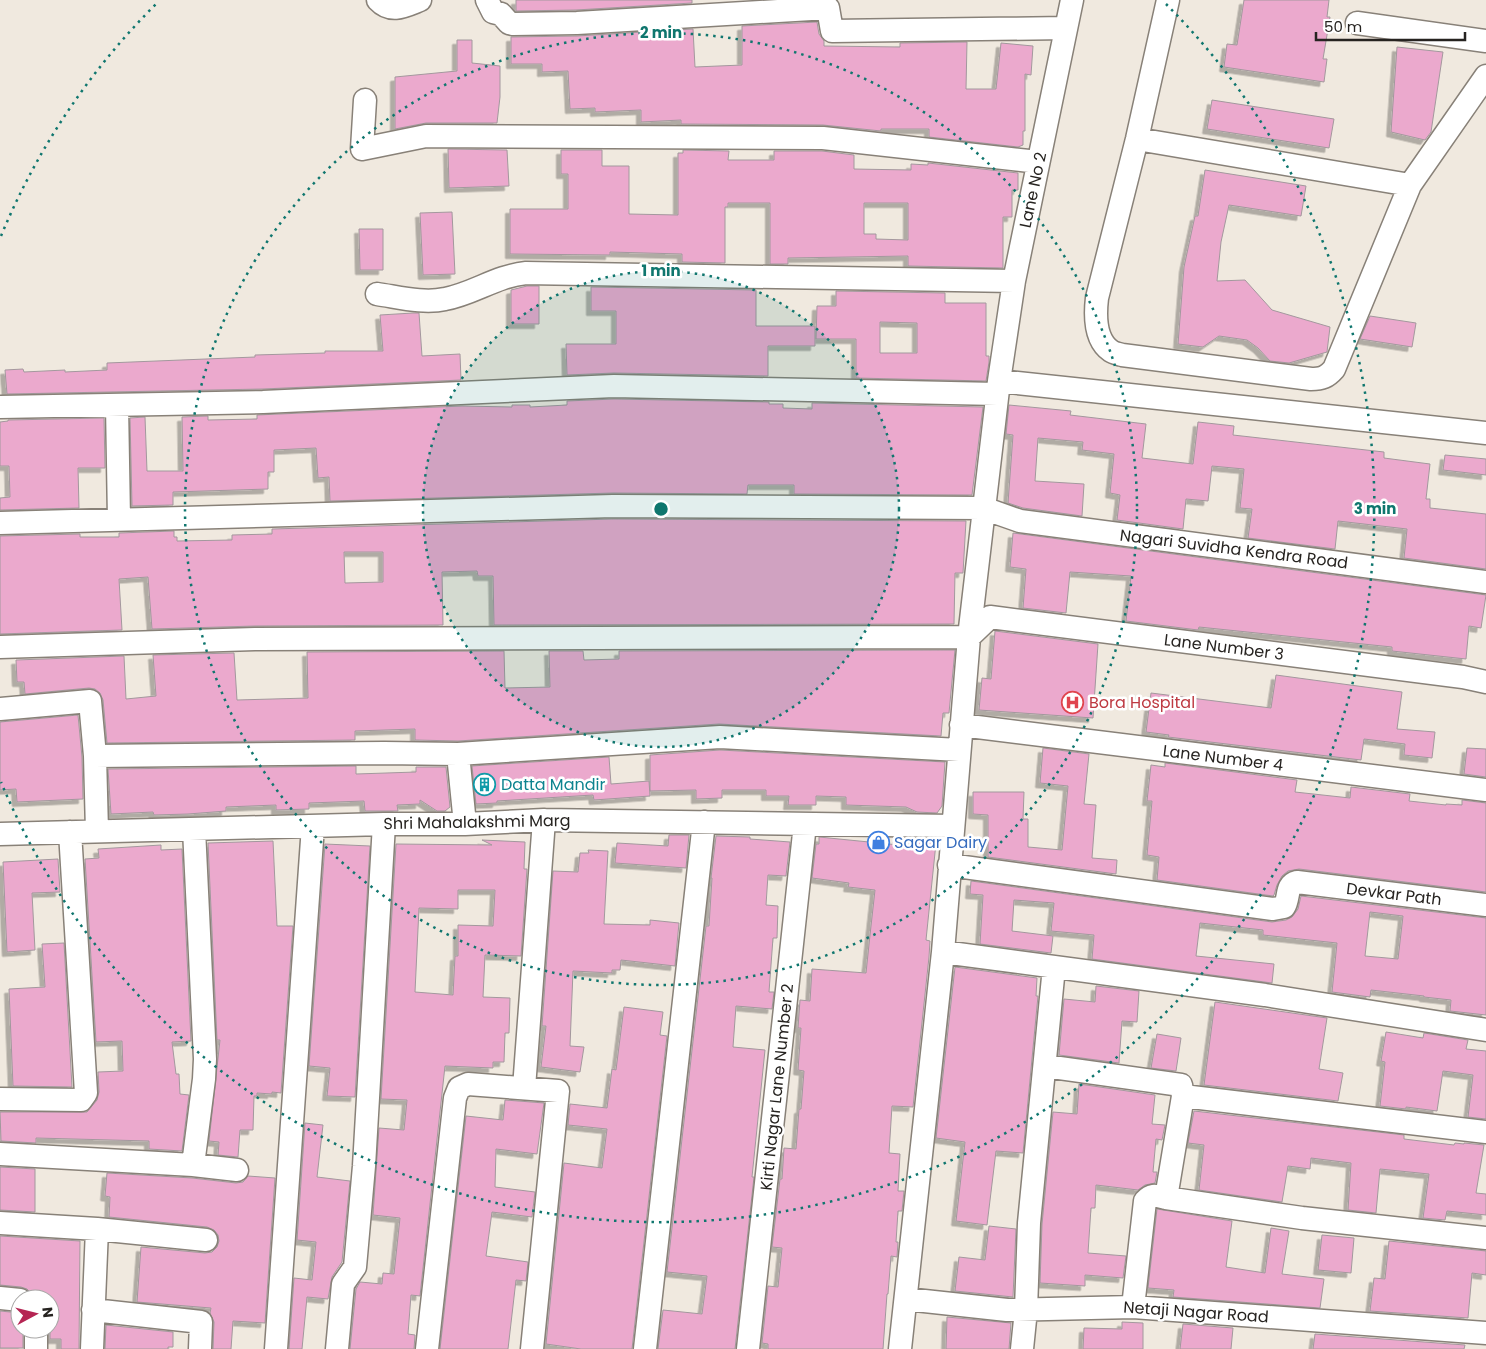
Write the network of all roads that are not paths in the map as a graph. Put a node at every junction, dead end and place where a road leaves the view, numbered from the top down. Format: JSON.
{"nodes":[{"id":1,"x":378,"y":0,"type":"edge"},
{"id":2,"x":420,"y":0,"type":"edge"},
{"id":3,"x":487,"y":0,"type":"edge"},
{"id":4,"x":1072,"y":0,"type":"edge"},
{"id":5,"x":1168,"y":0,"type":"edge"},
{"id":6,"x":1357,"y":23,"type":"dead end"},
{"id":7,"x":1066,"y":28,"type":"junction"},
{"id":8,"x":1486,"y":41,"type":"edge"},
{"id":9,"x":1486,"y":76,"type":"edge"},
{"id":10,"x":365,"y":100,"type":"dead end"},
{"id":11,"x":1137,"y":138,"type":"junction"},
{"id":12,"x":1038,"y":162,"type":"junction"},
{"id":13,"x":1410,"y":185,"type":"junction"},
{"id":14,"x":1014,"y":281,"type":"junction"},
{"id":15,"x":376,"y":294,"type":"dead end"},
{"id":16,"x":998,"y":387,"type":"junction"},
{"id":17,"x":117,"y":404,"type":"junction"},
{"id":18,"x":0,"y":407,"type":"edge"},
{"id":19,"x":1486,"y":433,"type":"edge"},
{"id":20,"x":983,"y":508,"type":"junction"},
{"id":21,"x":119,"y":519,"type":"junction"},
{"id":22,"x":0,"y":523,"type":"edge"},
{"id":23,"x":1486,"y":582,"type":"edge"},
{"id":24,"x":969,"y":637,"type":"junction"},
{"id":25,"x":0,"y":647,"type":"edge"},
{"id":26,"x":1486,"y":682,"type":"edge"},
{"id":27,"x":0,"y":709,"type":"edge"},
{"id":28,"x":961,"y":724,"type":"junction"},
{"id":29,"x":959,"y":750,"type":"junction"},
{"id":30,"x":458,"y":754,"type":"junction"},
{"id":31,"x":95,"y":756,"type":"junction"},
{"id":32,"x":1486,"y":790,"type":"edge"},
{"id":33,"x":544,"y":820,"type":"junction"},
{"id":34,"x":704,"y":822,"type":"junction"},
{"id":35,"x":384,"y":824,"type":"junction"},
{"id":36,"x":466,"y":824,"type":"junction"},
{"id":37,"x":805,"y":824,"type":"junction"},
{"id":38,"x":313,"y":826,"type":"junction"},
{"id":39,"x":953,"y":826,"type":"junction"},
{"id":40,"x":194,"y":829,"type":"junction"},
{"id":41,"x":97,"y":831,"type":"junction"},
{"id":42,"x":70,"y":832,"type":"junction"},
{"id":43,"x":0,"y":834,"type":"edge"},
{"id":44,"x":949,"y":865,"type":"junction"},
{"id":45,"x":1486,"y":905,"type":"edge"},
{"id":46,"x":943,"y":952,"type":"junction"},
{"id":47,"x":1054,"y":967,"type":"junction"},
{"id":48,"x":1486,"y":1030,"type":"edge"},
{"id":49,"x":1045,"y":1066,"type":"junction"},
{"id":50,"x":524,"y":1088,"type":"junction"},
{"id":51,"x":1183,"y":1096,"type":"junction"},
{"id":52,"x":0,"y":1099,"type":"edge"},
{"id":53,"x":1486,"y":1132,"type":"edge"},
{"id":54,"x":0,"y":1154,"type":"edge"},
{"id":55,"x":193,"y":1165,"type":"junction"},
{"id":56,"x":237,"y":1170,"type":"dead end"},
{"id":57,"x":1166,"y":1198,"type":"junction"},
{"id":58,"x":0,"y":1223,"type":"edge"},
{"id":59,"x":97,"y":1229,"type":"junction"},
{"id":60,"x":1486,"y":1238,"type":"edge"},
{"id":61,"x":206,"y":1240,"type":"dead end"},
{"id":62,"x":906,"y":1299,"type":"junction"},
{"id":63,"x":1132,"y":1307,"type":"junction"},
{"id":64,"x":93,"y":1310,"type":"junction"},
{"id":65,"x":1026,"y":1310,"type":"junction"},
{"id":66,"x":1486,"y":1333,"type":"edge"},
{"id":67,"x":92,"y":1349,"type":"edge"},
{"id":68,"x":200,"y":1349,"type":"edge"},
{"id":69,"x":276,"y":1349,"type":"edge"},
{"id":70,"x":337,"y":1349,"type":"edge"},
{"id":71,"x":427,"y":1349,"type":"edge"},
{"id":72,"x":532,"y":1349,"type":"edge"},
{"id":73,"x":645,"y":1349,"type":"edge"},
{"id":74,"x":748,"y":1349,"type":"edge"},
{"id":75,"x":900,"y":1349,"type":"edge"},
{"id":76,"x":1022,"y":1349,"type":"edge"}],
"edges":[{"from":1,"to":2,"type":"street"},
{"from":3,"to":7,"type":"street"},
{"from":4,"to":7,"type":"street","name":"Lane No 2"},
{"from":5,"to":11,"type":"street"},
{"from":6,"to":8,"type":"street"},
{"from":7,"to":12,"type":"street","name":"Lane No 2"},
{"from":9,"to":13,"type":"street"},
{"from":10,"to":12,"type":"street"},
{"from":11,"to":13,"type":"street"},
{"from":11,"to":13,"type":"street"},
{"from":12,"to":14,"type":"street","name":"Lane No 2"},
{"from":14,"to":15,"type":"street"},
{"from":14,"to":16,"type":"street","name":"Lane No 2"},
{"from":16,"to":17,"type":"street"},
{"from":16,"to":19,"type":"street"},
{"from":16,"to":20,"type":"street","name":"Lane No 2"},
{"from":17,"to":18,"type":"street"},
{"from":17,"to":21,"type":"street"},
{"from":20,"to":21,"type":"street","name":"Nagari Suvidha Kendra Road"},
{"from":20,"to":23,"type":"street","name":"Nagari Suvidha Kendra Road"},
{"from":20,"to":24,"type":"street","name":"Lane No 2"},
{"from":21,"to":22,"type":"street","name":"Nagari Suvidha Kendra Road"},
{"from":24,"to":25,"type":"street"},
{"from":24,"to":26,"type":"street","name":"Lane Number 3"},
{"from":24,"to":28,"type":"street","name":"Lane No 2"},
{"from":27,"to":31,"type":"street"},
{"from":28,"to":29,"type":"street","name":"Lane No 2"},
{"from":28,"to":32,"type":"street","name":"Lane Number 4"},
{"from":29,"to":30,"type":"street"},
{"from":29,"to":39,"type":"street","name":"Lane No 2"},
{"from":30,"to":31,"type":"street"},
{"from":30,"to":36,"type":"street"},
{"from":31,"to":41,"type":"street"},
{"from":33,"to":34,"type":"street","name":"Shri Mahalakshmi Marg"},
{"from":33,"to":36,"type":"street","name":"Shri Mahalakshmi Marg"},
{"from":33,"to":50,"type":"street"},
{"from":34,"to":37,"type":"street","name":"Shri Mahalakshmi Marg"},
{"from":34,"to":73,"type":"street"},
{"from":35,"to":36,"type":"street","name":"Shri Mahalakshmi Marg"},
{"from":35,"to":38,"type":"street","name":"Shri Mahalakshmi Marg"},
{"from":35,"to":70,"type":"street"},
{"from":37,"to":39,"type":"street","name":"Shri Mahalakshmi Marg"},
{"from":37,"to":74,"type":"street","name":"Kirti Nagar Lane Number 2"},
{"from":38,"to":40,"type":"street","name":"Shri Mahalakshmi Marg"},
{"from":38,"to":69,"type":"street"},
{"from":39,"to":44,"type":"street","name":"Lane No 2"},
{"from":40,"to":41,"type":"street","name":"Shri Mahalakshmi Marg"},
{"from":40,"to":55,"type":"street"},
{"from":41,"to":42,"type":"street","name":"Shri Mahalakshmi Marg"},
{"from":42,"to":43,"type":"street","name":"Shri Mahalakshmi Marg"},
{"from":42,"to":52,"type":"street"},
{"from":44,"to":45,"type":"street","name":"Devkar Path"},
{"from":44,"to":46,"type":"street","name":"Lane No 2"},
{"from":46,"to":47,"type":"street"},
{"from":46,"to":62,"type":"street","name":"Lane No 2"},
{"from":47,"to":48,"type":"street"},
{"from":47,"to":49,"type":"street"},
{"from":49,"to":51,"type":"street"},
{"from":49,"to":65,"type":"street"},
{"from":50,"to":71,"type":"street"},
{"from":50,"to":72,"type":"street"},
{"from":51,"to":53,"type":"street"},
{"from":51,"to":57,"type":"street"},
{"from":54,"to":55,"type":"street"},
{"from":55,"to":56,"type":"street"},
{"from":57,"to":60,"type":"street"},
{"from":57,"to":63,"type":"street"},
{"from":58,"to":59,"type":"street"},
{"from":59,"to":61,"type":"street"},
{"from":59,"to":64,"type":"street"},
{"from":62,"to":65,"type":"street","name":"Netaji Nagar Road"},
{"from":62,"to":75,"type":"street","name":"Lane No 2"},
{"from":63,"to":65,"type":"street","name":"Netaji Nagar Road"},
{"from":63,"to":66,"type":"street","name":"Netaji Nagar Road"},
{"from":64,"to":67,"type":"street"},
{"from":64,"to":68,"type":"street"},
{"from":65,"to":76,"type":"street"}]}
